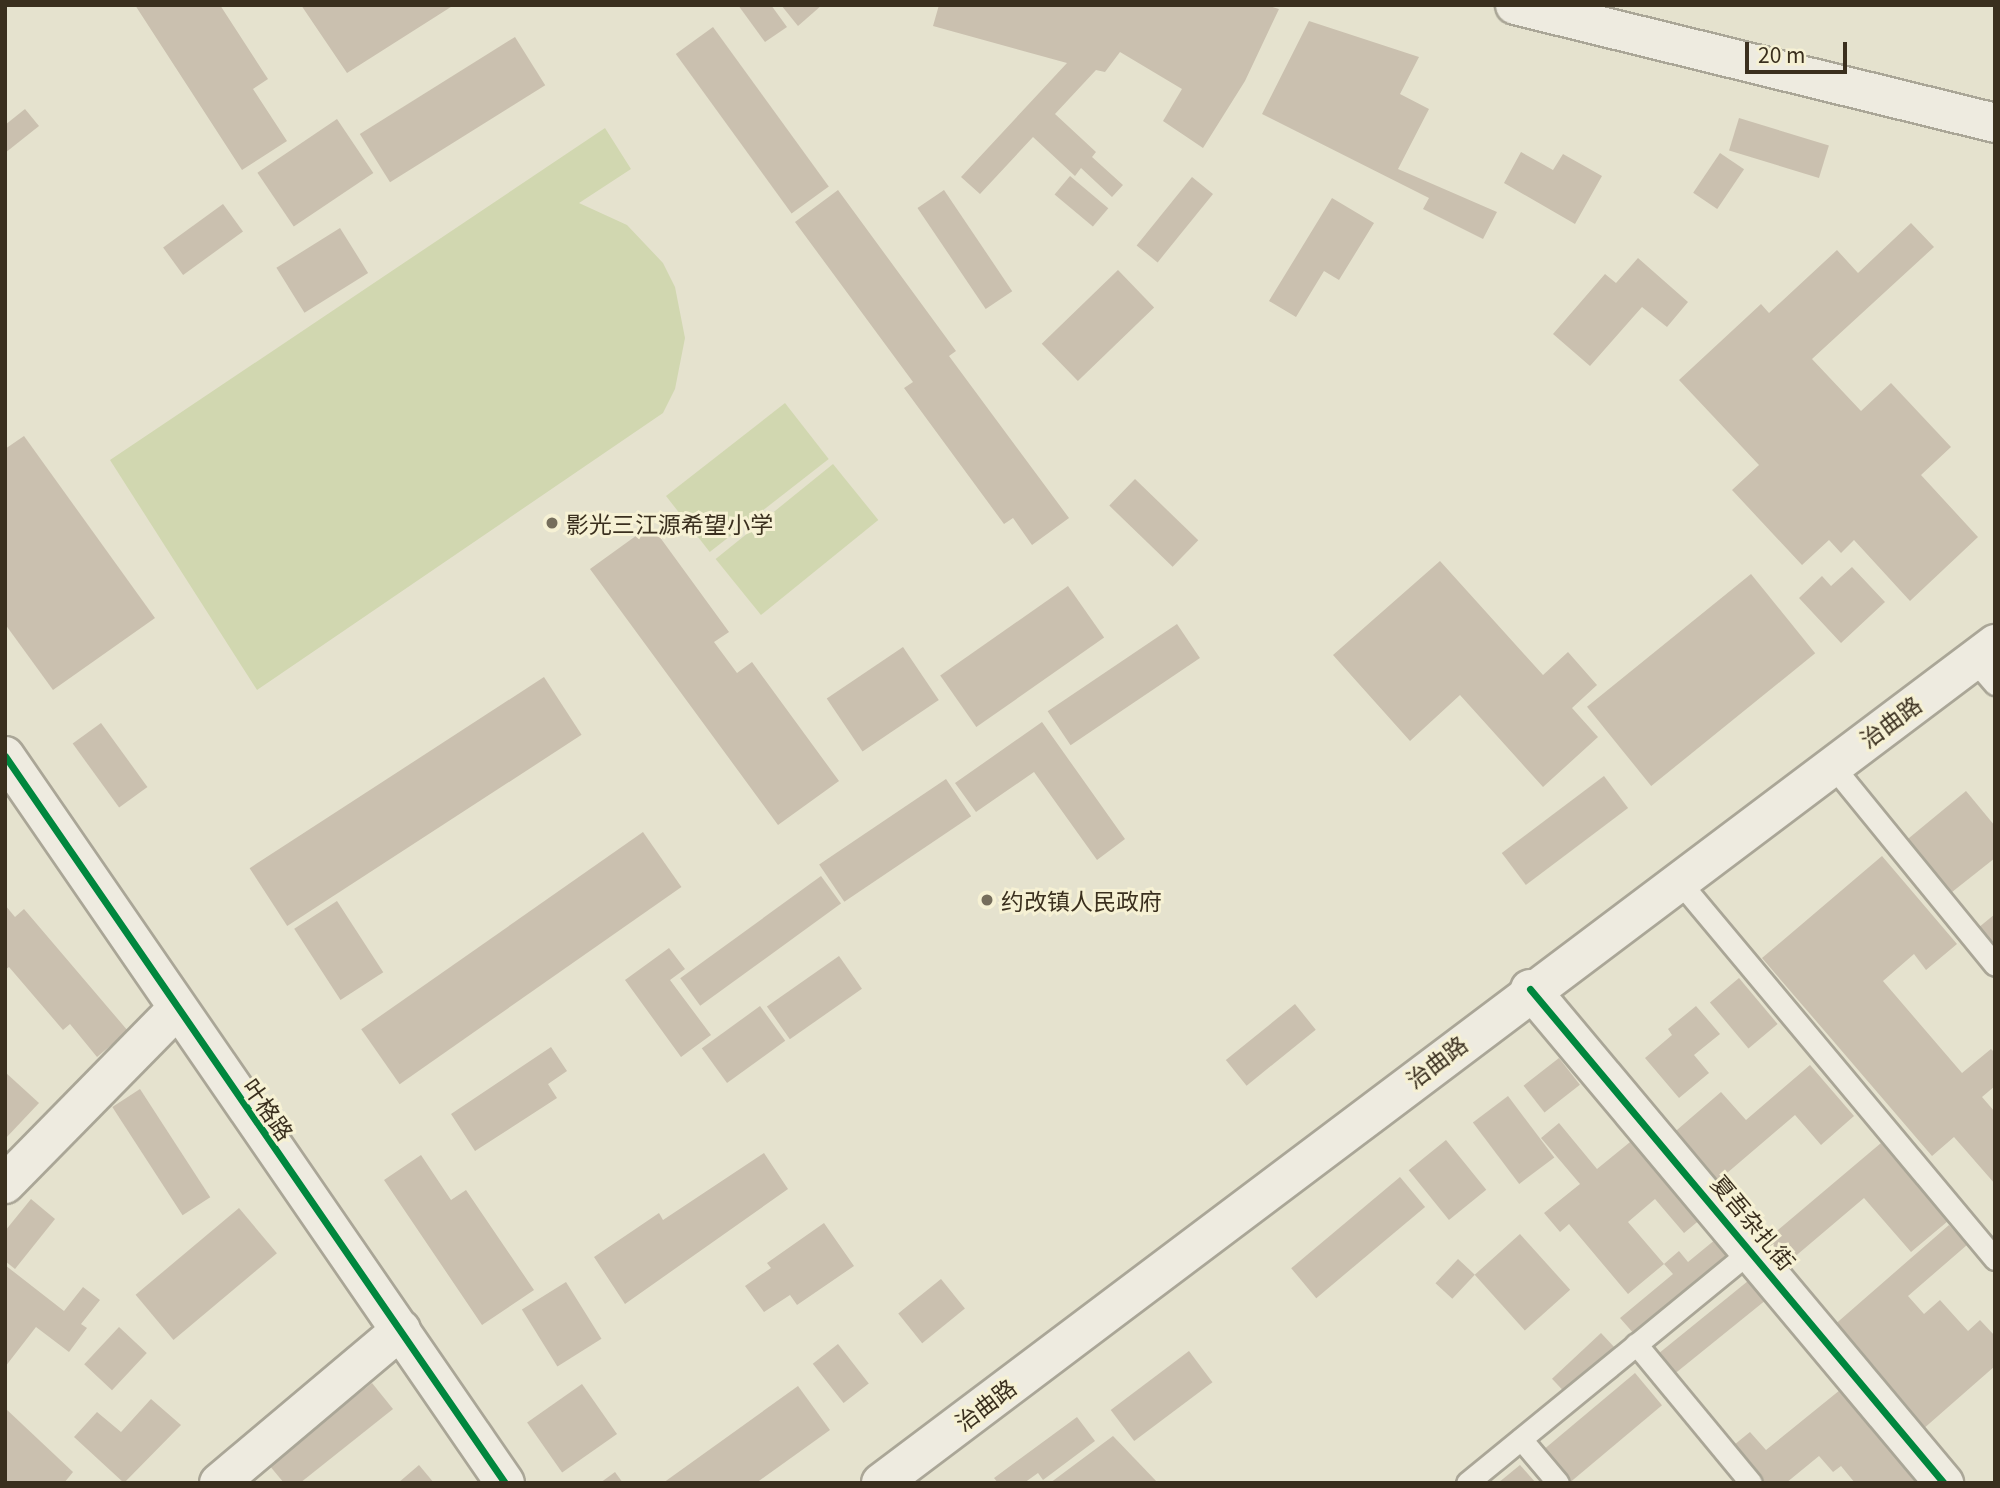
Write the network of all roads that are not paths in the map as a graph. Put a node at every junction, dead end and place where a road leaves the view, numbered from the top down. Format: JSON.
{"nodes":[{"id":1,"x":1515,"y":5,"type":"edge"},
{"id":2,"x":1995,"y":123,"type":"edge"},
{"id":3,"x":1988,"y":663,"type":"edge"},
{"id":4,"x":5,"y":756,"type":"edge"},
{"id":5,"x":1831,"y":764,"type":"junction"},
{"id":6,"x":1678,"y":880,"type":"junction"},
{"id":7,"x":1995,"y":965,"type":"edge"},
{"id":8,"x":1530,"y":989,"type":"junction"},
{"id":9,"x":176,"y":1010,"type":"junction"},
{"id":10,"x":5,"y":1184,"type":"edge"},
{"id":11,"x":1752,"y":1250,"type":"junction"},
{"id":12,"x":1995,"y":1259,"type":"edge"},
{"id":13,"x":401,"y":1330,"type":"junction"},
{"id":14,"x":1636,"y":1344,"type":"junction"},
{"id":15,"x":1521,"y":1439,"type":"junction"},
{"id":16,"x":219,"y":1483,"type":"edge"},
{"id":17,"x":505,"y":1483,"type":"edge"},
{"id":18,"x":881,"y":1483,"type":"edge"},
{"id":19,"x":1467,"y":1483,"type":"edge"},
{"id":20,"x":1558,"y":1483,"type":"edge"},
{"id":21,"x":1751,"y":1483,"type":"edge"},
{"id":22,"x":1944,"y":1483,"type":"edge"}],
"edges":[{"from":1,"to":2,"type":"street"},
{"from":3,"to":5,"type":"street","name":"治曲路"},
{"from":4,"to":9,"type":"street","name":"叶格路"},
{"from":5,"to":6,"type":"street","name":"治曲路"},
{"from":5,"to":7,"type":"lane"},
{"from":6,"to":8,"type":"street","name":"治曲路"},
{"from":6,"to":12,"type":"lane"},
{"from":8,"to":11,"type":"street","name":"夏吾杂扎街"},
{"from":8,"to":18,"type":"street","name":"治曲路"},
{"from":9,"to":10,"type":"street"},
{"from":9,"to":13,"type":"street","name":"叶格路"},
{"from":11,"to":14,"type":"lane"},
{"from":11,"to":22,"type":"street","name":"夏吾杂扎街"},
{"from":13,"to":16,"type":"street"},
{"from":13,"to":17,"type":"street","name":"叶格路"},
{"from":14,"to":15,"type":"lane"},
{"from":14,"to":21,"type":"lane"},
{"from":15,"to":19,"type":"lane"},
{"from":15,"to":20,"type":"lane"}]}
